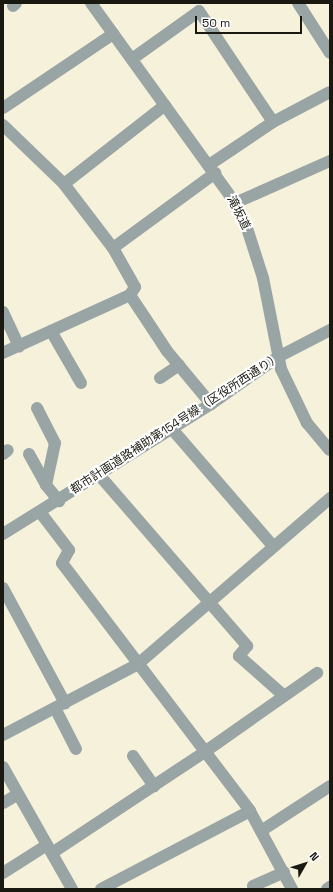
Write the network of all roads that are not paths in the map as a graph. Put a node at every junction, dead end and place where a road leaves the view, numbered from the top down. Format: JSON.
{"nodes":[{"id":1,"x":91,"y":3,"type":"edge"},
{"id":2,"x":298,"y":3,"type":"edge"},
{"id":3,"x":113,"y":34,"type":"junction"},
{"id":4,"x":330,"y":53,"type":"edge"},
{"id":5,"x":132,"y":59,"type":"junction"},
{"id":6,"x":330,"y":92,"type":"edge"},
{"id":7,"x":165,"y":105,"type":"junction"},
{"id":8,"x":3,"y":108,"type":"edge"},
{"id":9,"x":273,"y":122,"type":"junction"},
{"id":10,"x":3,"y":125,"type":"edge"},
{"id":11,"x":330,"y":161,"type":"edge"},
{"id":12,"x":212,"y":169,"type":"junction"},
{"id":13,"x":64,"y":184,"type":"junction"},
{"id":14,"x":235,"y":203,"type":"junction"},
{"id":15,"x":112,"y":248,"type":"junction"},
{"id":16,"x":130,"y":295,"type":"junction"},
{"id":17,"x":3,"y":312,"type":"edge"},
{"id":18,"x":330,"y":330,"type":"edge"},
{"id":19,"x":51,"y":331,"type":"junction"},
{"id":20,"x":19,"y":347,"type":"junction"},
{"id":21,"x":3,"y":353,"type":"edge"},
{"id":22,"x":278,"y":357,"type":"junction"},
{"id":23,"x":179,"y":365,"type":"junction"},
{"id":24,"x":160,"y":378,"type":"dead end"},
{"id":25,"x":81,"y":383,"type":"dead end"},
{"id":26,"x":211,"y":404,"type":"junction"},
{"id":27,"x":37,"y":408,"type":"dead end"},
{"id":28,"x":172,"y":429,"type":"junction"},
{"id":29,"x":330,"y":450,"type":"edge"},
{"id":30,"x":29,"y":454,"type":"dead end"},
{"id":31,"x":100,"y":476,"type":"junction"},
{"id":32,"x":46,"y":485,"type":"junction"},
{"id":33,"x":330,"y":498,"type":"edge"},
{"id":34,"x":59,"y":501,"type":"junction"},
{"id":35,"x":40,"y":512,"type":"junction"},
{"id":36,"x":5,"y":530,"type":"edge"},
{"id":37,"x":273,"y":546,"type":"junction"},
{"id":38,"x":3,"y":588,"type":"edge"},
{"id":39,"x":209,"y":602,"type":"junction"},
{"id":40,"x":138,"y":664,"type":"junction"},
{"id":41,"x":317,"y":673,"type":"dead end"},
{"id":42,"x":284,"y":696,"type":"junction"},
{"id":43,"x":60,"y":706,"type":"junction"},
{"id":44,"x":3,"y":735,"type":"edge"},
{"id":45,"x":76,"y":749,"type":"dead end"},
{"id":46,"x":206,"y":751,"type":"junction"},
{"id":47,"x":132,"y":756,"type":"dead end"},
{"id":48,"x":3,"y":767,"type":"edge"},
{"id":49,"x":154,"y":786,"type":"junction"},
{"id":50,"x":330,"y":786,"type":"edge"},
{"id":51,"x":18,"y":795,"type":"junction"},
{"id":52,"x":3,"y":803,"type":"edge"},
{"id":53,"x":250,"y":811,"type":"junction"},
{"id":54,"x":261,"y":831,"type":"junction"},
{"id":55,"x":50,"y":849,"type":"junction"},
{"id":56,"x":284,"y":872,"type":"junction"},
{"id":57,"x":3,"y":874,"type":"edge"},
{"id":58,"x":253,"y":886,"type":"dead end"},
{"id":59,"x":330,"y":887,"type":"edge"},
{"id":60,"x":72,"y":889,"type":"edge"},
{"id":61,"x":101,"y":889,"type":"edge"},
{"id":62,"x":292,"y":889,"type":"edge"},
{"id":63,"x":327,"y":889,"type":"edge"}],
"edges":[{"from":1,"to":3,"type":"street","name":"滝坂道"},
{"from":2,"to":4,"type":"street"},
{"from":3,"to":5,"type":"street","name":"滝坂道"},
{"from":3,"to":8,"type":"street"},
{"from":5,"to":7,"type":"street","name":"滝坂道"},
{"from":5,"to":9,"type":"street"},
{"from":6,"to":9,"type":"street"},
{"from":7,"to":12,"type":"street","name":"滝坂道"},
{"from":7,"to":13,"type":"street"},
{"from":9,"to":12,"type":"street"},
{"from":10,"to":13,"type":"street"},
{"from":11,"to":14,"type":"street"},
{"from":12,"to":14,"type":"street","name":"滝坂道"},
{"from":12,"to":15,"type":"street"},
{"from":13,"to":15,"type":"street"},
{"from":14,"to":22,"type":"street","name":"滝坂道"},
{"from":15,"to":16,"type":"street"},
{"from":16,"to":19,"type":"street"},
{"from":16,"to":23,"type":"street"},
{"from":17,"to":20,"type":"street"},
{"from":18,"to":22,"type":"street","name":"都市計画道路補助第154号線（区役所西通り）"},
{"from":19,"to":20,"type":"street"},
{"from":19,"to":25,"type":"street"},
{"from":20,"to":21,"type":"street"},
{"from":22,"to":26,"type":"street","name":"都市計画道路補助第154号線（区役所西通り）"},
{"from":22,"to":29,"type":"street","name":"滝坂道"},
{"from":23,"to":24,"type":"street"},
{"from":23,"to":26,"type":"street"},
{"from":26,"to":28,"type":"street","name":"都市計画道路補助第154号線（区役所西通り）"},
{"from":27,"to":32,"type":"street"},
{"from":28,"to":31,"type":"street","name":"都市計画道路補助第154号線（区役所西通り）"},
{"from":28,"to":37,"type":"street"},
{"from":30,"to":32,"type":"street"},
{"from":31,"to":34,"type":"street","name":"都市計画道路補助第154号線（区役所西通り）"},
{"from":31,"to":39,"type":"street"},
{"from":32,"to":34,"type":"street"},
{"from":33,"to":37,"type":"street"},
{"from":34,"to":35,"type":"street","name":"都市計画道路補助第154号線（区役所西通り）"},
{"from":35,"to":36,"type":"street","name":"都市計画道路補助第154号線（区役所西通り）"},
{"from":35,"to":40,"type":"street"},
{"from":37,"to":39,"type":"street"},
{"from":38,"to":43,"type":"street"},
{"from":39,"to":40,"type":"street"},
{"from":39,"to":42,"type":"street"},
{"from":40,"to":43,"type":"street"},
{"from":40,"to":46,"type":"street"},
{"from":41,"to":42,"type":"street"},
{"from":42,"to":46,"type":"street"},
{"from":43,"to":44,"type":"street"},
{"from":43,"to":45,"type":"street"},
{"from":46,"to":49,"type":"street"},
{"from":46,"to":53,"type":"street"},
{"from":47,"to":49,"type":"street"},
{"from":48,"to":51,"type":"street"},
{"from":49,"to":55,"type":"street"},
{"from":50,"to":54,"type":"street"},
{"from":51,"to":52,"type":"street"},
{"from":51,"to":55,"type":"street"},
{"from":53,"to":54,"type":"street"},
{"from":53,"to":61,"type":"street"},
{"from":54,"to":56,"type":"street"},
{"from":55,"to":57,"type":"street"},
{"from":55,"to":60,"type":"street"},
{"from":56,"to":58,"type":"street"},
{"from":56,"to":62,"type":"street"},
{"from":59,"to":63,"type":"street"}]}
